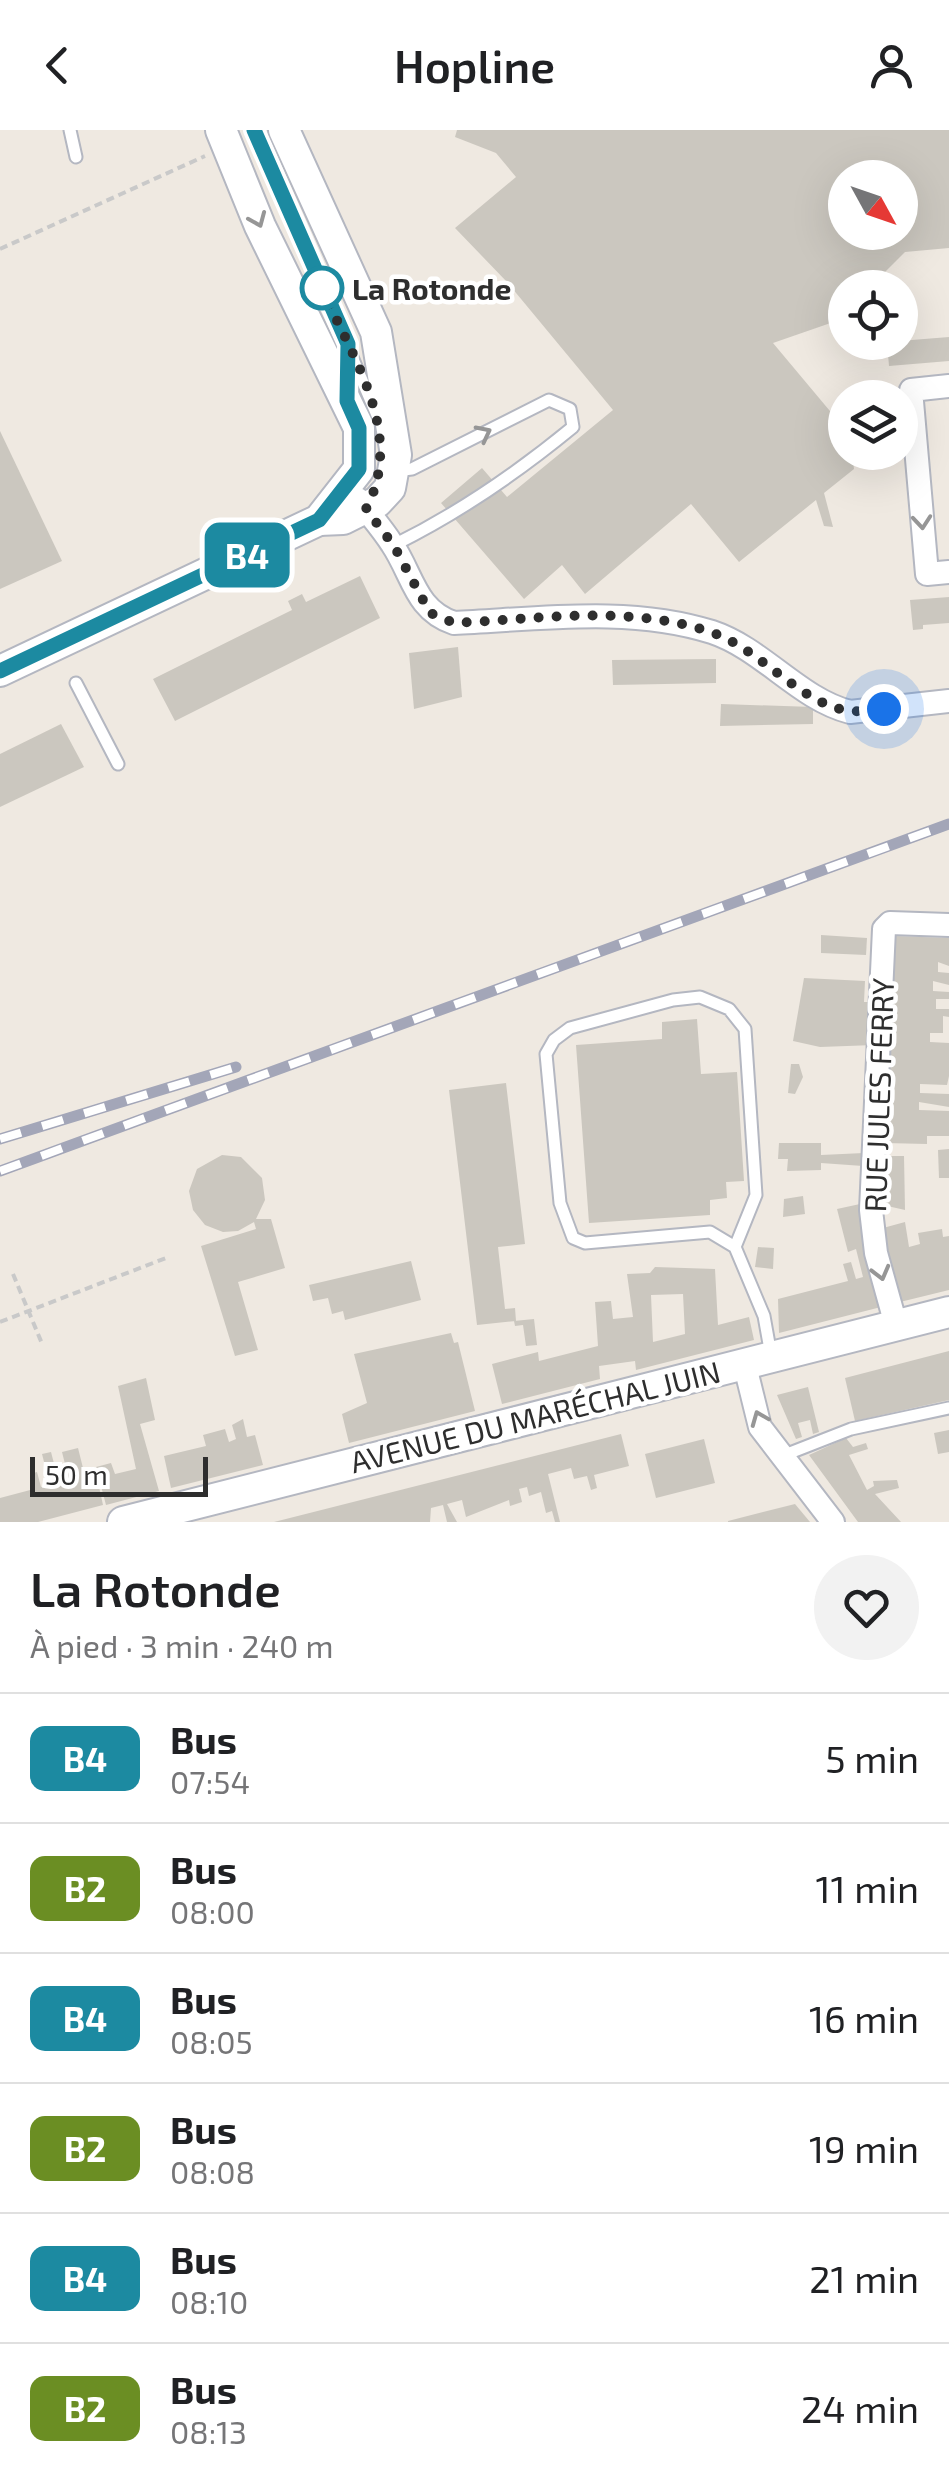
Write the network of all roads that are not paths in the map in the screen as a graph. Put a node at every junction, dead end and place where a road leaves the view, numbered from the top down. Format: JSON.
{"nodes":[{"id":1,"x":70,"y":130,"type":"edge"},
{"id":2,"x":284,"y":130,"type":"edge"},
{"id":3,"x":234,"y":135,"type":"edge"},
{"id":4,"x":76,"y":156,"type":"dead end"},
{"id":5,"x":348,"y":343,"type":"junction"},
{"id":6,"x":949,"y":386,"type":"edge"},
{"id":7,"x":395,"y":472,"type":"junction"},
{"id":8,"x":357,"y":498,"type":"junction"},
{"id":9,"x":394,"y":546,"type":"junction"},
{"id":10,"x":949,"y":572,"type":"edge"},
{"id":11,"x":0,"y":671,"type":"edge"},
{"id":12,"x":76,"y":683,"type":"dead end"},
{"id":13,"x":949,"y":700,"type":"edge"},
{"id":14,"x":118,"y":764,"type":"dead end"},
{"id":15,"x":949,"y":924,"type":"edge"},
{"id":16,"x":735,"y":1247,"type":"junction"},
{"id":17,"x":949,"y":1312,"type":"edge"},
{"id":18,"x":896,"y":1325,"type":"junction"},
{"id":19,"x":949,"y":1329,"type":"edge"},
{"id":20,"x":754,"y":1366,"type":"junction"},
{"id":21,"x":949,"y":1408,"type":"edge"},
{"id":22,"x":782,"y":1456,"type":"junction"},
{"id":23,"x":122,"y":1522,"type":"edge"},
{"id":24,"x":189,"y":1522,"type":"edge"},
{"id":25,"x":833,"y":1522,"type":"edge"}],
"edges":[{"from":1,"to":4,"type":"lane"},
{"from":2,"to":5,"type":"main road"},
{"from":3,"to":5,"type":"main road"},
{"from":5,"to":7,"type":"main road"},
{"from":5,"to":8,"type":"main road"},
{"from":5,"to":8,"type":"lane"},
{"from":6,"to":10,"type":"street","one_way":true},
{"from":7,"to":8,"type":"main road"},
{"from":7,"to":9,"type":"lane","one_way":true},
{"from":8,"to":9,"type":"street"},
{"from":8,"to":11,"type":"main road"},
{"from":9,"to":13,"type":"street"},
{"from":12,"to":14,"type":"lane"},
{"from":15,"to":18,"type":"street","name":"RUE JULES FERRY","one_way":true},
{"from":16,"to":16,"type":"lane"},
{"from":16,"to":20,"type":"lane"},
{"from":17,"to":18,"type":"main road","name":"AVENUE DU MARÉCHAL JUIN"},
{"from":18,"to":20,"type":"main road","name":"AVENUE DU MARÉCHAL JUIN"},
{"from":19,"to":20,"type":"main road","name":"AVENUE DU MARÉCHAL JUIN"},
{"from":22,"to":20,"type":"street","one_way":true},
{"from":20,"to":23,"type":"main road","name":"AVENUE DU MARÉCHAL JUIN"},
{"from":20,"to":24,"type":"main road","name":"AVENUE DU MARÉCHAL JUIN"},
{"from":21,"to":22,"type":"lane"},
{"from":22,"to":25,"type":"street"}]}
